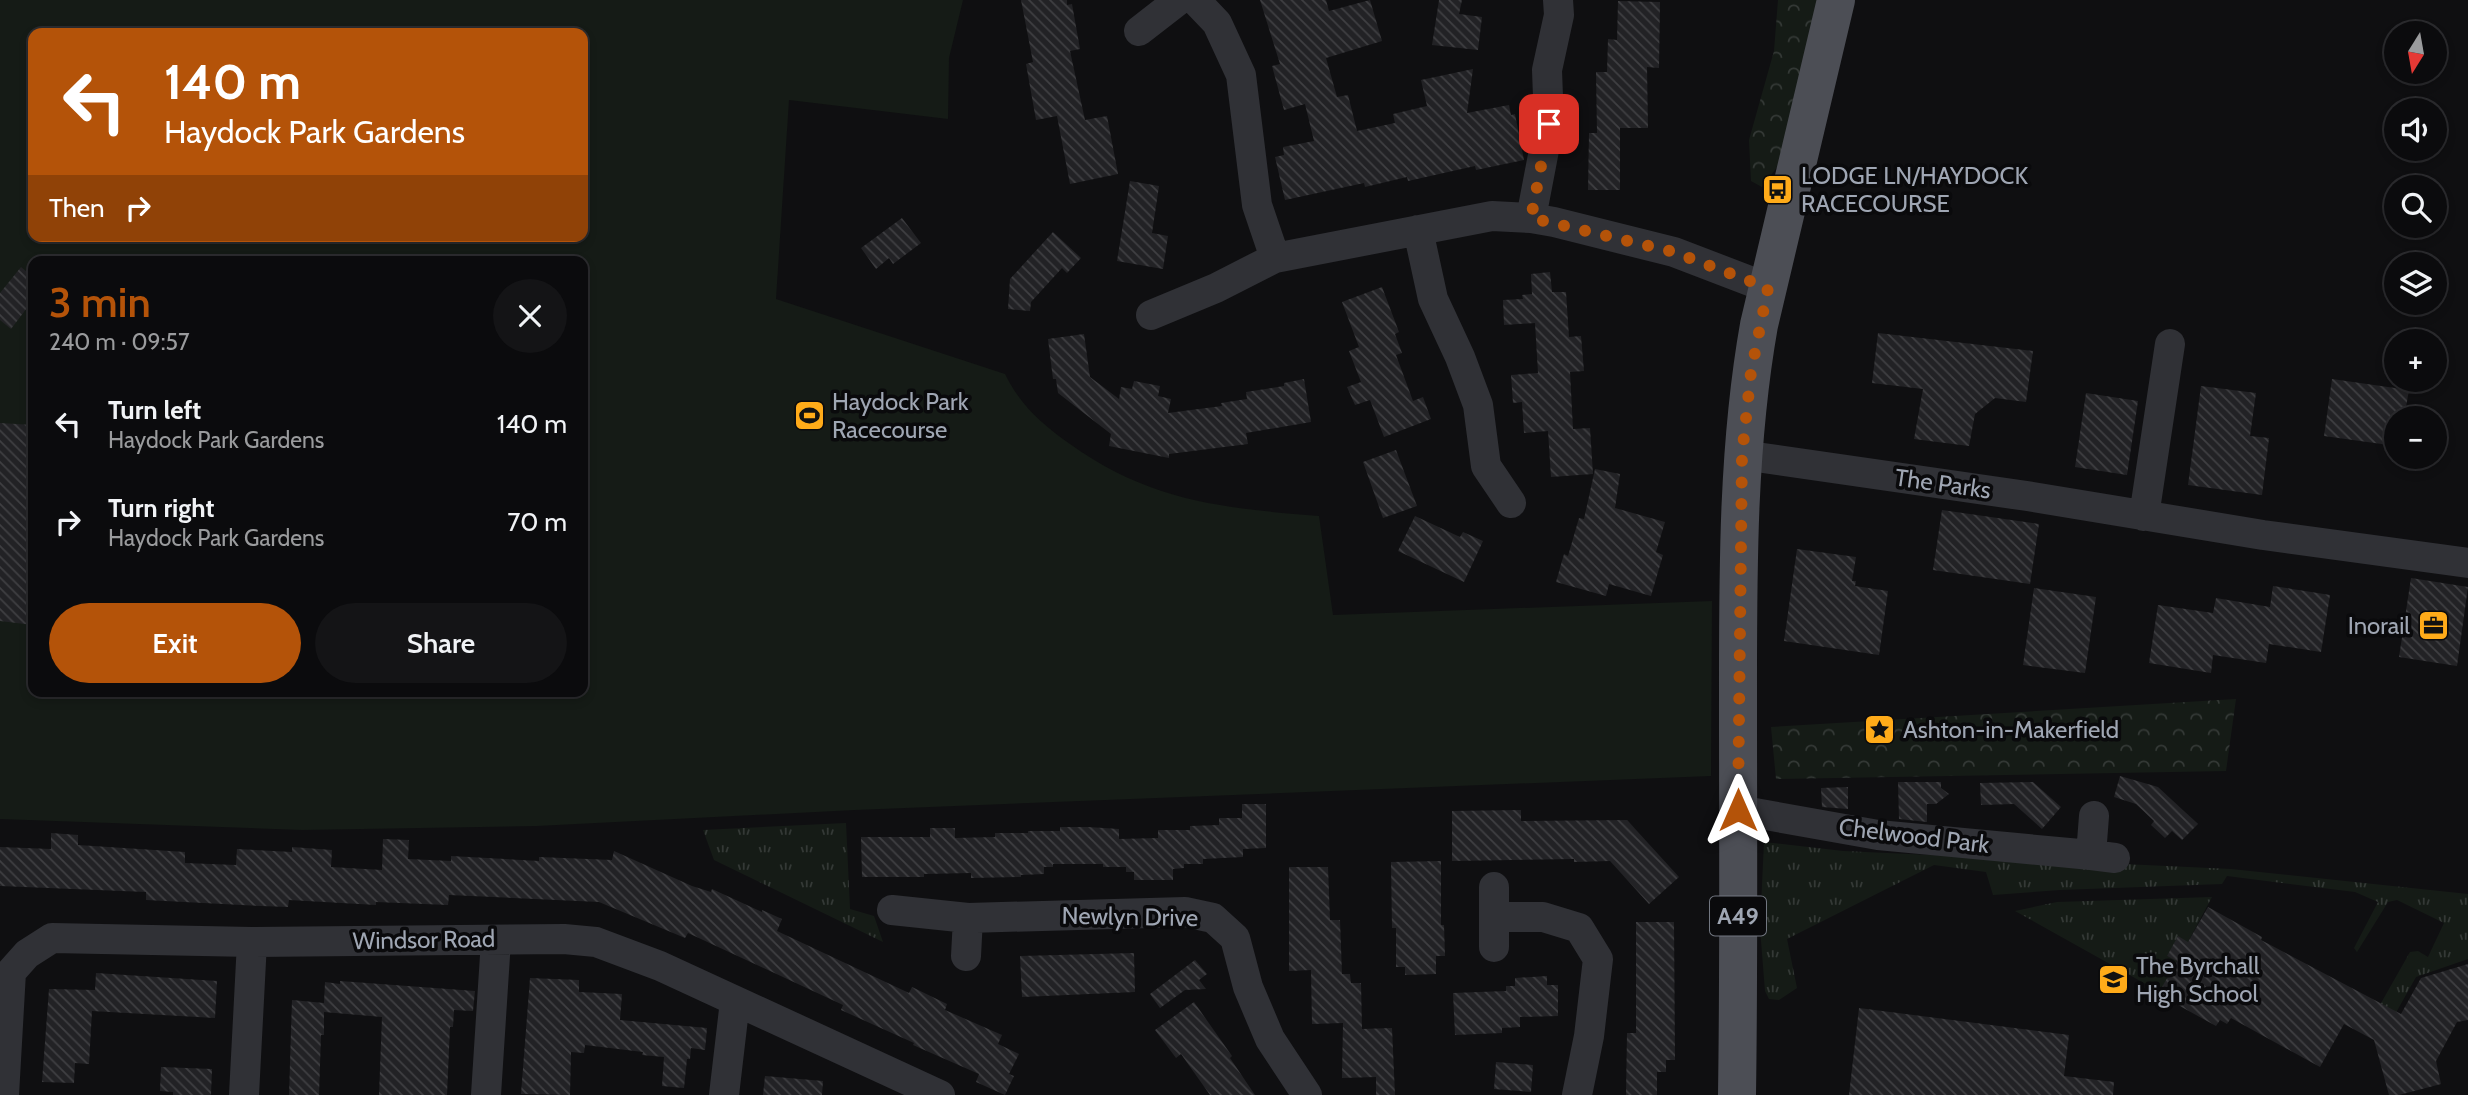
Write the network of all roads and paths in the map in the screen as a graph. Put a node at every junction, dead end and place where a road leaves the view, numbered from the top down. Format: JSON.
{"nodes":[{"id":1,"x":1179,"y":0,"type":"edge"},
{"id":2,"x":1195,"y":0,"type":"edge"},
{"id":3,"x":1558,"y":0,"type":"edge"},
{"id":4,"x":1836,"y":0,"type":"edge"},
{"id":5,"x":1139,"y":31,"type":"dead end"},
{"id":6,"x":1531,"y":218,"type":"junction"},
{"id":7,"x":1418,"y":230,"type":"junction"},
{"id":8,"x":1275,"y":258,"type":"junction"},
{"id":9,"x":1768,"y":288,"type":"junction"},
{"id":10,"x":1151,"y":315,"type":"dead end"},
{"id":11,"x":2170,"y":344,"type":"dead end"},
{"id":12,"x":1742,"y":455,"type":"junction"},
{"id":13,"x":1511,"y":503,"type":"dead end"},
{"id":14,"x":2144,"y":516,"type":"junction"},
{"id":15,"x":2468,"y":563,"type":"edge"},
{"id":16,"x":1738,"y":810,"type":"junction"},
{"id":17,"x":2094,"y":816,"type":"dead end"},
{"id":18,"x":1494,"y":887,"type":"dead end"},
{"id":19,"x":892,"y":910,"type":"dead end"},
{"id":20,"x":1494,"y":917,"type":"junction"},
{"id":21,"x":968,"y":918,"type":"junction"},
{"id":22,"x":496,"y":940,"type":"junction"},
{"id":23,"x":252,"y":942,"type":"junction"},
{"id":24,"x":1494,"y":947,"type":"dead end"},
{"id":25,"x":966,"y":957,"type":"dead end"},
{"id":26,"x":735,"y":1001,"type":"junction"},
{"id":27,"x":1304,"y":1094,"type":"edge"},
{"id":28,"x":4,"y":1095,"type":"edge"},
{"id":29,"x":244,"y":1095,"type":"edge"},
{"id":30,"x":486,"y":1095,"type":"edge"},
{"id":31,"x":724,"y":1095,"type":"edge"},
{"id":32,"x":940,"y":1095,"type":"edge"},
{"id":33,"x":1577,"y":1095,"type":"edge"},
{"id":34,"x":1737,"y":1095,"type":"edge"}],
"edges":[{"from":1,"to":5,"type":"street"},
{"from":2,"to":8,"type":"street"},
{"from":3,"to":6,"type":"street"},
{"from":4,"to":9,"type":"main road","number":"A49"},
{"from":6,"to":7,"type":"street"},
{"from":6,"to":9,"type":"street"},
{"from":7,"to":8,"type":"street"},
{"from":7,"to":13,"type":"street"},
{"from":8,"to":10,"type":"street"},
{"from":9,"to":12,"type":"main road","number":"A49"},
{"from":11,"to":14,"type":"street"},
{"from":12,"to":14,"type":"street","name":"The Parks"},
{"from":12,"to":16,"type":"main road","number":"A49"},
{"from":14,"to":15,"type":"street","name":"The Parks"},
{"from":16,"to":17,"type":"street","name":"Chelwood Park"},
{"from":16,"to":34,"type":"main road","number":"A49"},
{"from":18,"to":20,"type":"street"},
{"from":19,"to":21,"type":"street","name":"Newlyn Drive"},
{"from":20,"to":24,"type":"street"},
{"from":20,"to":33,"type":"street"},
{"from":21,"to":25,"type":"street"},
{"from":21,"to":27,"type":"street","name":"Newlyn Drive"},
{"from":22,"to":23,"type":"street","name":"Windsor Road"},
{"from":22,"to":26,"type":"street","name":"Windsor Road"},
{"from":22,"to":30,"type":"street"},
{"from":23,"to":28,"type":"street","name":"Windsor Road"},
{"from":23,"to":29,"type":"street"},
{"from":26,"to":31,"type":"street"},
{"from":26,"to":32,"type":"street","name":"Windsor Road"}]}
